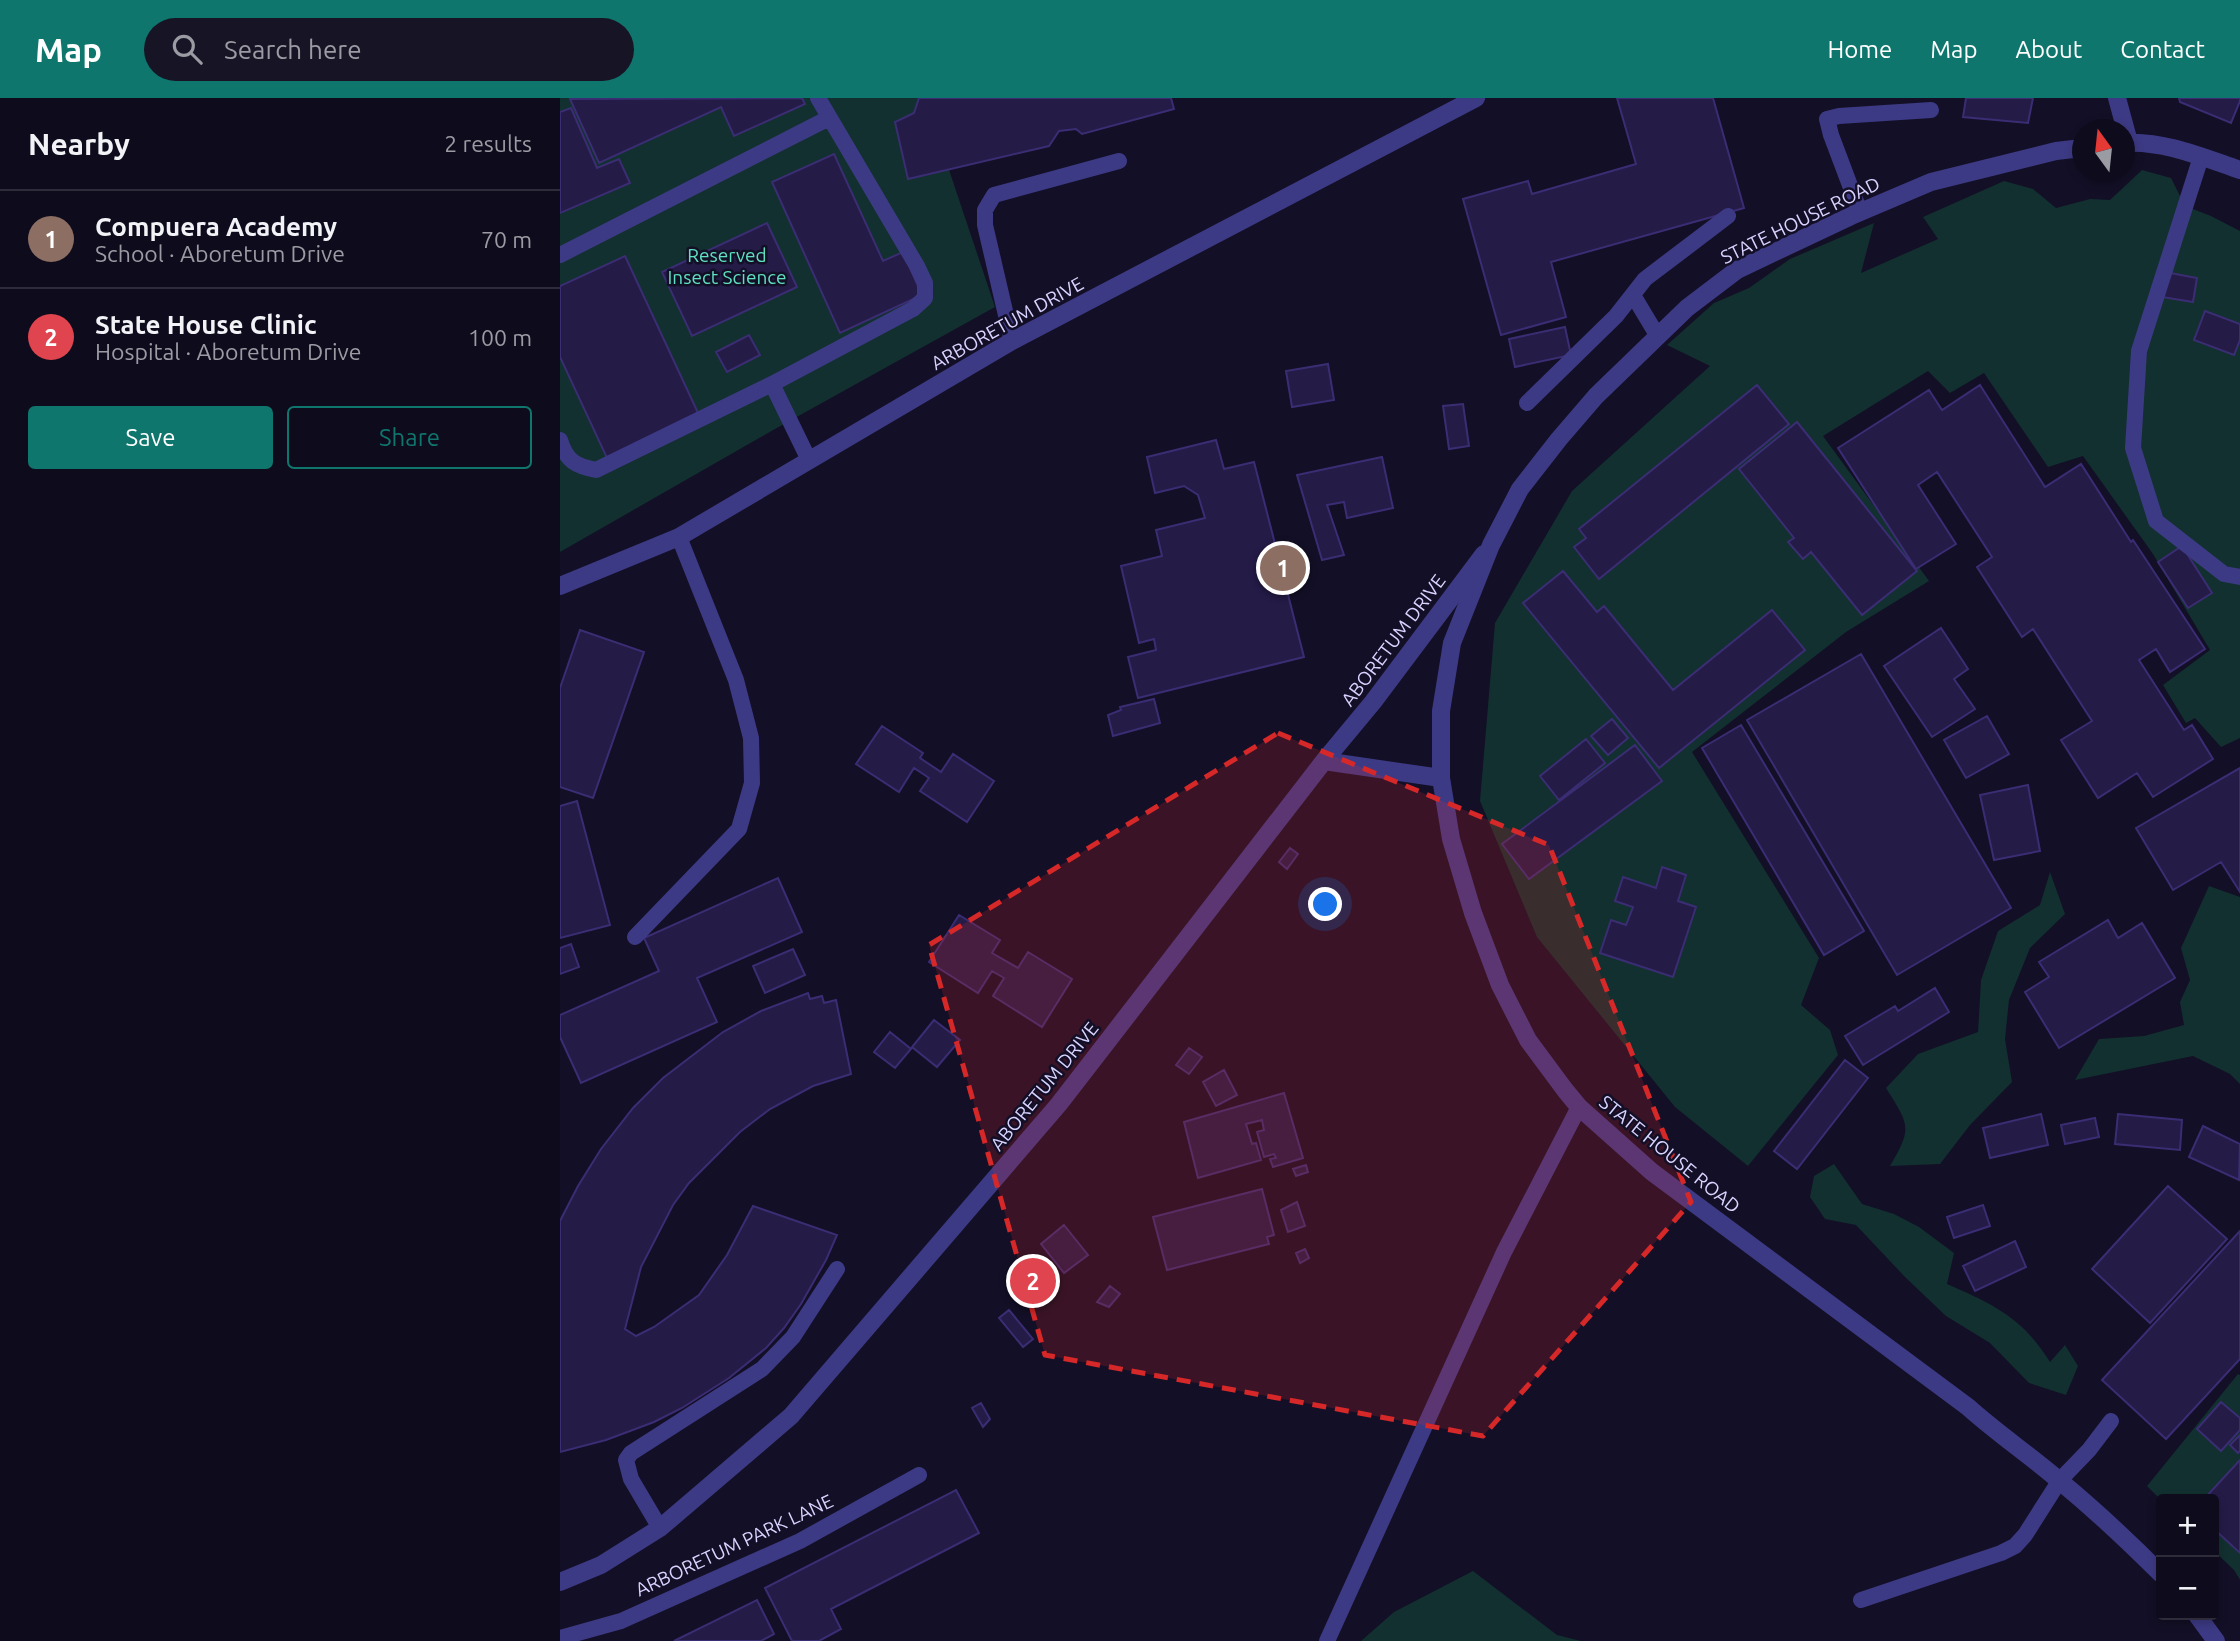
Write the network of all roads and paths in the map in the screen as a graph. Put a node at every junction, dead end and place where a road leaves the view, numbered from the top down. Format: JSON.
{"nodes":[{"id":1,"x":818,"y":98,"type":"edge"},
{"id":2,"x":1476,"y":98,"type":"edge"},
{"id":3,"x":2117,"y":98,"type":"edge"},
{"id":4,"x":1931,"y":110,"type":"dead end"},
{"id":5,"x":829,"y":118,"type":"junction"},
{"id":6,"x":2122,"y":119,"type":"edge"},
{"id":7,"x":2135,"y":144,"type":"edge"},
{"id":8,"x":2072,"y":150,"type":"edge"},
{"id":9,"x":2201,"y":157,"type":"junction"},
{"id":10,"x":1119,"y":161,"type":"dead end"},
{"id":11,"x":2240,"y":170,"type":"edge"},
{"id":12,"x":1860,"y":212,"type":"junction"},
{"id":13,"x":1728,"y":216,"type":"dead end"},
{"id":14,"x":560,"y":255,"type":"edge"},
{"id":15,"x":1633,"y":295,"type":"junction"},
{"id":16,"x":1657,"y":335,"type":"junction"},
{"id":17,"x":1012,"y":341,"type":"junction"},
{"id":18,"x":772,"y":384,"type":"junction"},
{"id":19,"x":1527,"y":403,"type":"dead end"},
{"id":20,"x":560,"y":440,"type":"edge"},
{"id":21,"x":809,"y":460,"type":"junction"},
{"id":22,"x":679,"y":537,"type":"junction"},
{"id":23,"x":1492,"y":545,"type":"junction"},
{"id":24,"x":2240,"y":577,"type":"edge"},
{"id":25,"x":560,"y":586,"type":"edge"},
{"id":26,"x":1324,"y":761,"type":"junction"},
{"id":27,"x":1441,"y":778,"type":"junction"},
{"id":28,"x":635,"y":937,"type":"dead end"},
{"id":29,"x":1579,"y":1107,"type":"junction"},
{"id":30,"x":837,"y":1269,"type":"dead end"},
{"id":31,"x":2111,"y":1421,"type":"dead end"},
{"id":32,"x":919,"y":1475,"type":"dead end"},
{"id":33,"x":2060,"y":1480,"type":"junction"},
{"id":34,"x":660,"y":1528,"type":"junction"},
{"id":35,"x":2156,"y":1569,"type":"edge"},
{"id":36,"x":560,"y":1582,"type":"edge"},
{"id":37,"x":1861,"y":1600,"type":"dead end"},
{"id":38,"x":2201,"y":1620,"type":"edge"},
{"id":39,"x":560,"y":1638,"type":"edge"},
{"id":40,"x":1327,"y":1641,"type":"edge"},
{"id":41,"x":2216,"y":1641,"type":"edge"}],
"edges":[{"from":1,"to":5,"type":"lane"},
{"from":2,"to":17,"type":"street","name":"ARBORETUM DRIVE"},
{"from":3,"to":6,"type":"street"},
{"from":4,"to":12,"type":"lane"},
{"from":5,"to":14,"type":"lane"},
{"from":5,"to":18,"type":"lane"},
{"from":7,"to":9,"type":"street"},
{"from":8,"to":12,"type":"street","name":"STATE HOUSE ROAD"},
{"from":9,"to":11,"type":"street"},
{"from":9,"to":24,"type":"lane"},
{"from":10,"to":17,"type":"lane"},
{"from":12,"to":16,"type":"street","name":"STATE HOUSE ROAD"},
{"from":13,"to":15,"type":"lane"},
{"from":15,"to":16,"type":"lane"},
{"from":15,"to":19,"type":"lane"},
{"from":16,"to":23,"type":"street","name":"STATE HOUSE ROAD"},
{"from":17,"to":21,"type":"street","name":"ARBORETUM DRIVE"},
{"from":18,"to":20,"type":"lane"},
{"from":18,"to":21,"type":"lane"},
{"from":21,"to":22,"type":"street","name":"ARBORETUM DRIVE"},
{"from":22,"to":25,"type":"street","name":"ARBORETUM DRIVE"},
{"from":22,"to":28,"type":"lane"},
{"from":23,"to":26,"type":"street","name":"ABORETUM DRIVE"},
{"from":23,"to":27,"type":"street","name":"STATE HOUSE ROAD"},
{"from":26,"to":27,"type":"street"},
{"from":26,"to":34,"type":"street","name":"ABORETUM DRIVE"},
{"from":27,"to":29,"type":"street","name":"STATE HOUSE ROAD"},
{"from":29,"to":33,"type":"street","name":"STATE HOUSE ROAD"},
{"from":29,"to":40,"type":"lane"},
{"from":30,"to":34,"type":"lane"},
{"from":31,"to":33,"type":"lane"},
{"from":32,"to":39,"type":"lane","name":"ARBORETUM PARK LANE"},
{"from":33,"to":35,"type":"street","name":"STATE HOUSE ROAD"},
{"from":33,"to":37,"type":"lane"},
{"from":34,"to":36,"type":"street","name":"ABORETUM DRIVE"},
{"from":38,"to":41,"type":"street"}]}
